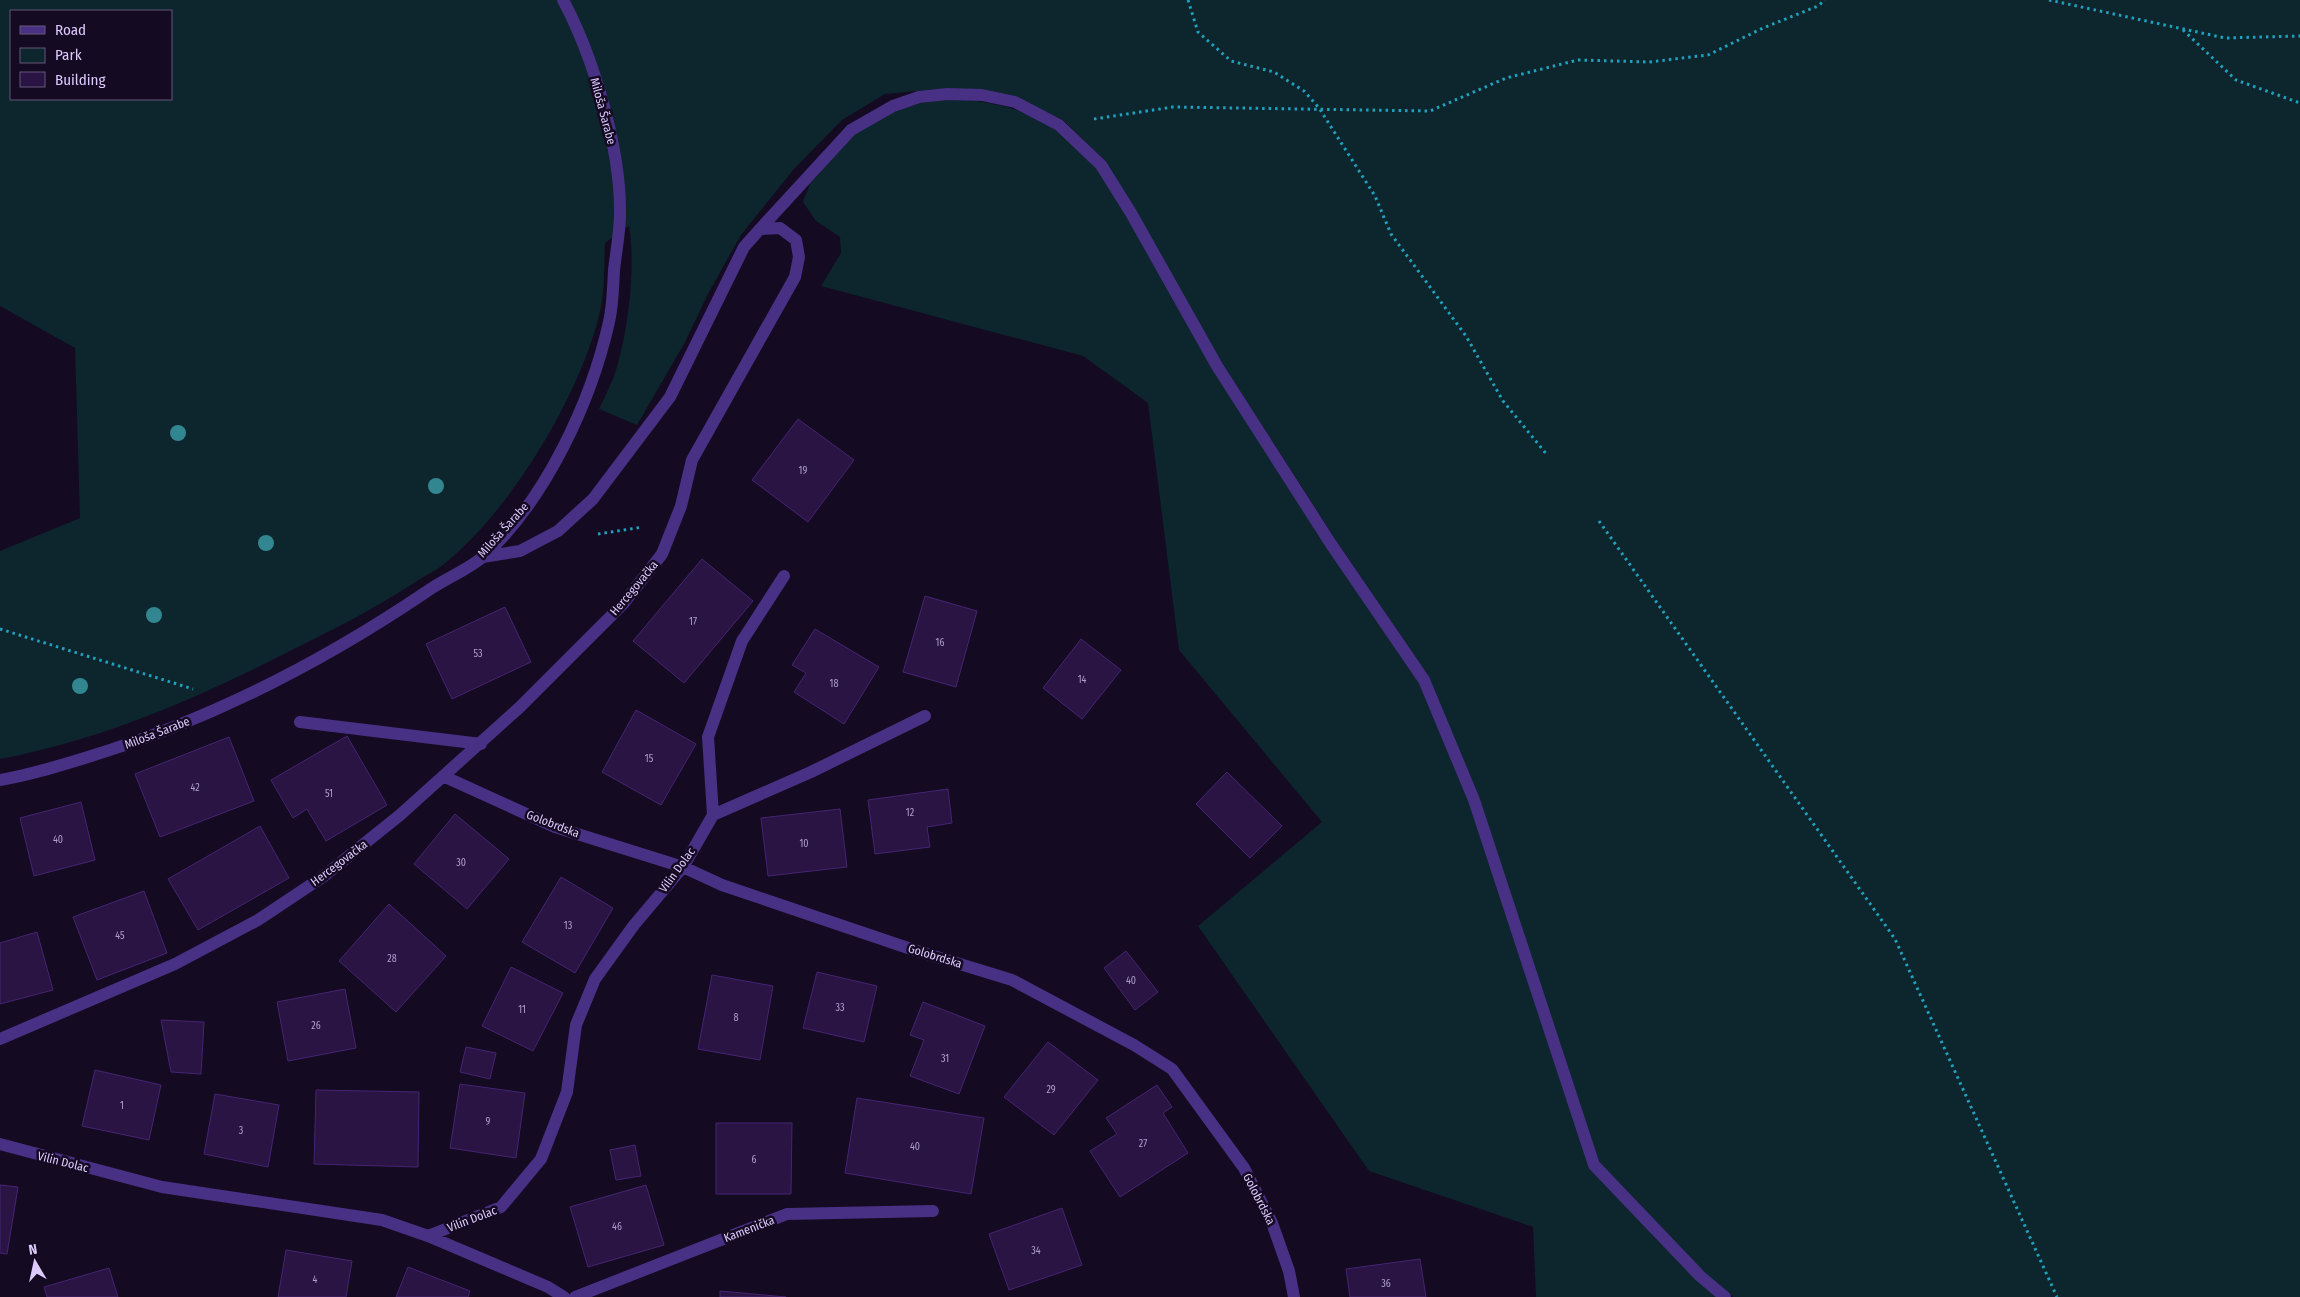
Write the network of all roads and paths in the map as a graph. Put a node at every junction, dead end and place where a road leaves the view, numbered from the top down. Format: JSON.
{"nodes":[{"id":1,"x":562,"y":0,"type":"edge"},
{"id":2,"x":1188,"y":0,"type":"edge"},
{"id":3,"x":1825,"y":0,"type":"edge"},
{"id":4,"x":2049,"y":0,"type":"edge"},
{"id":5,"x":2182,"y":29,"type":"junction"},
{"id":6,"x":2300,"y":36,"type":"edge"},
{"id":7,"x":2300,"y":103,"type":"edge"},
{"id":8,"x":1319,"y":108,"type":"junction"},
{"id":9,"x":1059,"y":125,"type":"junction"},
{"id":10,"x":760,"y":229,"type":"junction"},
{"id":11,"x":1548,"y":456,"type":"dead end"},
{"id":12,"x":681,"y":506,"type":"junction"},
{"id":13,"x":1599,"y":521,"type":"dead end"},
{"id":14,"x":558,"y":531,"type":"junction"},
{"id":15,"x":483,"y":557,"type":"junction"},
{"id":16,"x":784,"y":576,"type":"dead end"},
{"id":17,"x":0,"y":629,"type":"edge"},
{"id":18,"x":234,"y":702,"type":"junction"},
{"id":19,"x":925,"y":716,"type":"dead end"},
{"id":20,"x":300,"y":722,"type":"dead end"},
{"id":21,"x":480,"y":744,"type":"junction"},
{"id":22,"x":443,"y":776,"type":"junction"},
{"id":23,"x":0,"y":780,"type":"edge"},
{"id":24,"x":713,"y":815,"type":"junction"},
{"id":25,"x":683,"y":867,"type":"junction"},
{"id":26,"x":0,"y":1039,"type":"edge"},
{"id":27,"x":0,"y":1144,"type":"edge"},
{"id":28,"x":933,"y":1211,"type":"dead end"},
{"id":29,"x":428,"y":1236,"type":"junction"},
{"id":30,"x":564,"y":1297,"type":"edge"},
{"id":31,"x":575,"y":1297,"type":"edge"},
{"id":32,"x":1294,"y":1297,"type":"edge"},
{"id":33,"x":1725,"y":1297,"type":"edge"},
{"id":34,"x":2057,"y":1297,"type":"edge"}],
"edges":[{"from":1,"to":15,"type":"street","name":"Miloša Šarabe"},
{"from":2,"to":8,"type":"path"},
{"from":3,"to":8,"type":"path"},
{"from":4,"to":5,"type":"path"},
{"from":5,"to":6,"type":"path"},
{"from":5,"to":7,"type":"path"},
{"from":8,"to":9,"type":"path"},
{"from":8,"to":11,"type":"path"},
{"from":9,"to":10,"type":"street"},
{"from":9,"to":33,"type":"street"},
{"from":10,"to":12,"type":"street","name":"Hercegovačka"},
{"from":10,"to":14,"type":"street"},
{"from":12,"to":14,"type":"path"},
{"from":12,"to":21,"type":"street","name":"Hercegovačka"},
{"from":13,"to":34,"type":"path"},
{"from":14,"to":15,"type":"street"},
{"from":15,"to":18,"type":"street","name":"Miloša Šarabe"},
{"from":16,"to":24,"type":"street"},
{"from":17,"to":18,"type":"path"},
{"from":18,"to":23,"type":"street","name":"Miloša Šarabe"},
{"from":19,"to":24,"type":"street"},
{"from":20,"to":21,"type":"street"},
{"from":21,"to":22,"type":"street","name":"Hercegovačka"},
{"from":22,"to":25,"type":"street","name":"Golobrdska"},
{"from":22,"to":26,"type":"street","name":"Hercegovačka"},
{"from":24,"to":25,"type":"street","name":"Vilin Dolac"},
{"from":25,"to":29,"type":"street","name":"Vilin Dolac"},
{"from":25,"to":32,"type":"street","name":"Golobrdska"},
{"from":27,"to":29,"type":"street","name":"Vilin Dolac"},
{"from":28,"to":31,"type":"street","name":"Kamenička"},
{"from":29,"to":30,"type":"street"}]}
